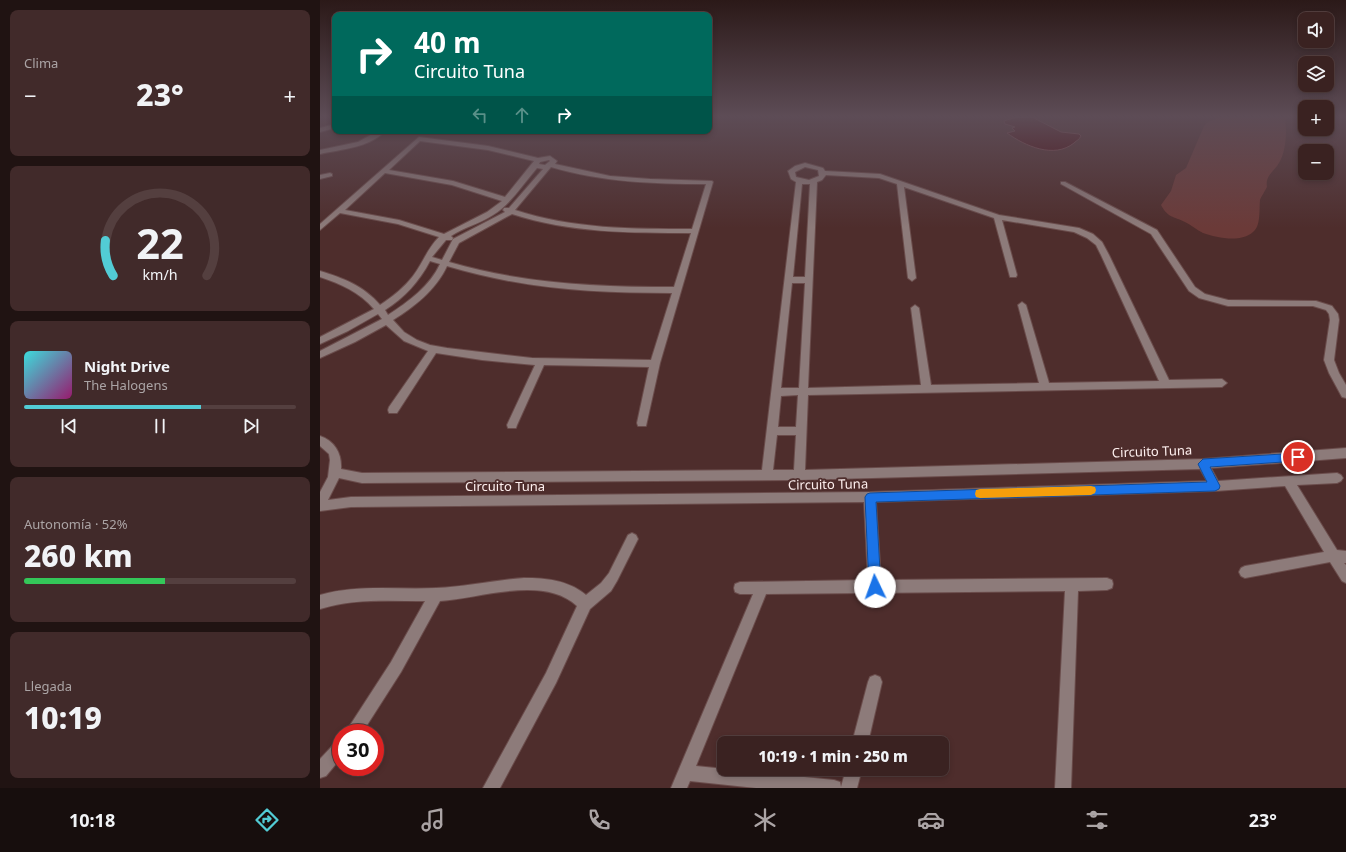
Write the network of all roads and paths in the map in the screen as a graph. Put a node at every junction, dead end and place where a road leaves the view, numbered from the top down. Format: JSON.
{"nodes":[{"id":1,"x":403,"y":154,"type":"edge"},
{"id":2,"x":507,"y":154,"type":"edge"},
{"id":3,"x":537,"y":163,"type":"junction"},
{"id":4,"x":550,"y":165,"type":"junction"},
{"id":5,"x":384,"y":171,"type":"junction"},
{"id":6,"x":824,"y":174,"type":"junction"},
{"id":7,"x":330,"y":175,"type":"dead end"},
{"id":8,"x":320,"y":178,"type":"edge"},
{"id":9,"x":800,"y":182,"type":"junction"},
{"id":10,"x":814,"y":182,"type":"junction"},
{"id":11,"x":900,"y":183,"type":"junction"},
{"id":12,"x":1063,"y":183,"type":"dead end"},
{"id":13,"x":507,"y":200,"type":"junction"},
{"id":14,"x":499,"y":208,"type":"junction"},
{"id":15,"x":339,"y":211,"type":"junction"},
{"id":16,"x":511,"y":212,"type":"junction"},
{"id":17,"x":997,"y":217,"type":"junction"},
{"id":18,"x":320,"y":228,"type":"edge"},
{"id":19,"x":695,"y":231,"type":"junction"},
{"id":20,"x":444,"y":236,"type":"junction"},
{"id":21,"x":456,"y":241,"type":"junction"},
{"id":22,"x":427,"y":258,"type":"junction"},
{"id":23,"x":444,"y":263,"type":"junction"},
{"id":24,"x":320,"y":274,"type":"edge"},
{"id":25,"x":1012,"y":275,"type":"dead end"},
{"id":26,"x":912,"y":278,"type":"dead end"},
{"id":27,"x":788,"y":280,"type":"junction"},
{"id":28,"x":809,"y":280,"type":"junction"},
{"id":29,"x":676,"y":290,"type":"junction"},
{"id":30,"x":1022,"y":305,"type":"dead end"},
{"id":31,"x":915,"y":308,"type":"dead end"},
{"id":32,"x":378,"y":309,"type":"junction"},
{"id":33,"x":387,"y":320,"type":"junction"},
{"id":34,"x":320,"y":341,"type":"edge"},
{"id":35,"x":434,"y":349,"type":"junction"},
{"id":36,"x":320,"y":355,"type":"edge"},
{"id":37,"x":541,"y":362,"type":"junction"},
{"id":38,"x":655,"y":363,"type":"junction"},
{"id":39,"x":1222,"y":383,"type":"dead end"},
{"id":40,"x":1166,"y":384,"type":"junction"},
{"id":41,"x":1045,"y":386,"type":"junction"},
{"id":42,"x":926,"y":388,"type":"junction"},
{"id":43,"x":777,"y":392,"type":"junction"},
{"id":44,"x":803,"y":392,"type":"junction"},
{"id":45,"x":1346,"y":394,"type":"edge"},
{"id":46,"x":393,"y":410,"type":"dead end"},
{"id":47,"x":642,"y":423,"type":"dead end"},
{"id":48,"x":512,"y":425,"type":"dead end"},
{"id":49,"x":772,"y":431,"type":"junction"},
{"id":50,"x":801,"y":431,"type":"junction"},
{"id":51,"x":320,"y":440,"type":"edge"},
{"id":52,"x":1346,"y":453,"type":"edge"},
{"id":53,"x":1203,"y":464,"type":"junction"},
{"id":54,"x":336,"y":473,"type":"junction"},
{"id":55,"x":767,"y":475,"type":"junction"},
{"id":56,"x":799,"y":475,"type":"junction"},
{"id":57,"x":1337,"y":478,"type":"dead end"},
{"id":58,"x":1289,"y":482,"type":"junction"},
{"id":59,"x":1215,"y":486,"type":"junction"},
{"id":60,"x":870,"y":497,"type":"junction"},
{"id":61,"x":320,"y":501,"type":"edge"},
{"id":62,"x":320,"y":506,"type":"edge"},
{"id":63,"x":632,"y":539,"type":"dead end"},
{"id":64,"x":1332,"y":556,"type":"junction"},
{"id":65,"x":1346,"y":557,"type":"edge"},
{"id":66,"x":1244,"y":572,"type":"dead end"},
{"id":67,"x":1346,"y":577,"type":"edge"},
{"id":68,"x":1072,"y":584,"type":"junction"},
{"id":69,"x":1107,"y":584,"type":"dead end"},
{"id":70,"x":875,"y":587,"type":"junction"},
{"id":71,"x":740,"y":588,"type":"dead end"},
{"id":72,"x":762,"y":588,"type":"junction"},
{"id":73,"x":436,"y":595,"type":"junction"},
{"id":74,"x":320,"y":602,"type":"edge"},
{"id":75,"x":586,"y":604,"type":"junction"},
{"id":76,"x":875,"y":682,"type":"dead end"},
{"id":77,"x":359,"y":724,"type":"edge"},
{"id":78,"x":862,"y":736,"type":"edge"},
{"id":79,"x":332,"y":757,"type":"edge"},
{"id":80,"x":320,"y":770,"type":"edge"},
{"id":81,"x":686,"y":773,"type":"junction"},
{"id":82,"x":852,"y":776,"type":"edge"},
{"id":83,"x":491,"y":788,"type":"edge"},
{"id":84,"x":679,"y":788,"type":"edge"},
{"id":85,"x":834,"y":788,"type":"edge"},
{"id":86,"x":849,"y":788,"type":"edge"},
{"id":87,"x":1063,"y":788,"type":"edge"}],
"edges":[{"from":1,"to":5,"type":"street"},
{"from":2,"to":3,"type":"street"},
{"from":3,"to":4,"type":"street"},
{"from":3,"to":13,"type":"street"},
{"from":4,"to":16,"type":"street"},
{"from":4,"to":19,"type":"street"},
{"from":5,"to":13,"type":"street"},
{"from":5,"to":15,"type":"street"},
{"from":6,"to":9,"type":"street"},
{"from":6,"to":10,"type":"street"},
{"from":6,"to":11,"type":"street"},
{"from":7,"to":8,"type":"street"},
{"from":9,"to":10,"type":"street"},
{"from":9,"to":27,"type":"street"},
{"from":10,"to":28,"type":"street"},
{"from":11,"to":17,"type":"street"},
{"from":11,"to":26,"type":"street"},
{"from":12,"to":45,"type":"street"},
{"from":13,"to":14,"type":"street"},
{"from":14,"to":16,"type":"street"},
{"from":14,"to":20,"type":"street"},
{"from":15,"to":18,"type":"street"},
{"from":15,"to":20,"type":"street"},
{"from":16,"to":19,"type":"street"},
{"from":16,"to":21,"type":"street"},
{"from":17,"to":25,"type":"street"},
{"from":17,"to":40,"type":"street"},
{"from":19,"to":29,"type":"street"},
{"from":20,"to":21,"type":"street"},
{"from":20,"to":22,"type":"street"},
{"from":21,"to":23,"type":"street"},
{"from":22,"to":23,"type":"street"},
{"from":22,"to":32,"type":"street"},
{"from":23,"to":29,"type":"street"},
{"from":23,"to":33,"type":"street"},
{"from":24,"to":32,"type":"street"},
{"from":27,"to":28,"type":"street"},
{"from":27,"to":43,"type":"street"},
{"from":28,"to":44,"type":"street"},
{"from":29,"to":38,"type":"street"},
{"from":30,"to":41,"type":"street"},
{"from":31,"to":42,"type":"street"},
{"from":32,"to":33,"type":"street"},
{"from":32,"to":34,"type":"street"},
{"from":33,"to":35,"type":"street"},
{"from":33,"to":36,"type":"street"},
{"from":35,"to":37,"type":"street"},
{"from":35,"to":46,"type":"street"},
{"from":37,"to":38,"type":"street"},
{"from":37,"to":48,"type":"street"},
{"from":38,"to":47,"type":"street"},
{"from":39,"to":40,"type":"street"},
{"from":40,"to":41,"type":"street"},
{"from":41,"to":42,"type":"street"},
{"from":42,"to":44,"type":"street"},
{"from":43,"to":44,"type":"street"},
{"from":43,"to":49,"type":"street"},
{"from":44,"to":50,"type":"street"},
{"from":49,"to":50,"type":"street"},
{"from":49,"to":55,"type":"street"},
{"from":50,"to":56,"type":"street"},
{"from":51,"to":54,"type":"street"},
{"from":52,"to":53,"type":"street","name":"Circuito Tuna"},
{"from":53,"to":56,"type":"street","name":"Circuito Tuna"},
{"from":53,"to":59,"type":"street"},
{"from":54,"to":55,"type":"street","name":"Circuito Tuna"},
{"from":54,"to":61,"type":"street"},
{"from":55,"to":56,"type":"street","name":"Circuito Tuna"},
{"from":57,"to":58,"type":"street","name":"Circuito Tuna"},
{"from":58,"to":59,"type":"street","name":"Circuito Tuna"},
{"from":58,"to":64,"type":"street"},
{"from":59,"to":60,"type":"street","name":"Circuito Tuna"},
{"from":60,"to":62,"type":"street","name":"Circuito Tuna"},
{"from":60,"to":70,"type":"street"},
{"from":63,"to":75,"type":"street"},
{"from":64,"to":65,"type":"street"},
{"from":64,"to":66,"type":"street"},
{"from":64,"to":67,"type":"street"},
{"from":68,"to":69,"type":"street"},
{"from":68,"to":70,"type":"street"},
{"from":68,"to":87,"type":"street"},
{"from":70,"to":72,"type":"street"},
{"from":71,"to":72,"type":"street"},
{"from":72,"to":81,"type":"street"},
{"from":73,"to":74,"type":"street"},
{"from":73,"to":75,"type":"street"},
{"from":73,"to":77,"type":"street"},
{"from":75,"to":83,"type":"street"},
{"from":76,"to":78,"type":"street"},
{"from":79,"to":80,"type":"street"},
{"from":81,"to":84,"type":"street"},
{"from":81,"to":85,"type":"street"},
{"from":82,"to":86,"type":"street"}]}
